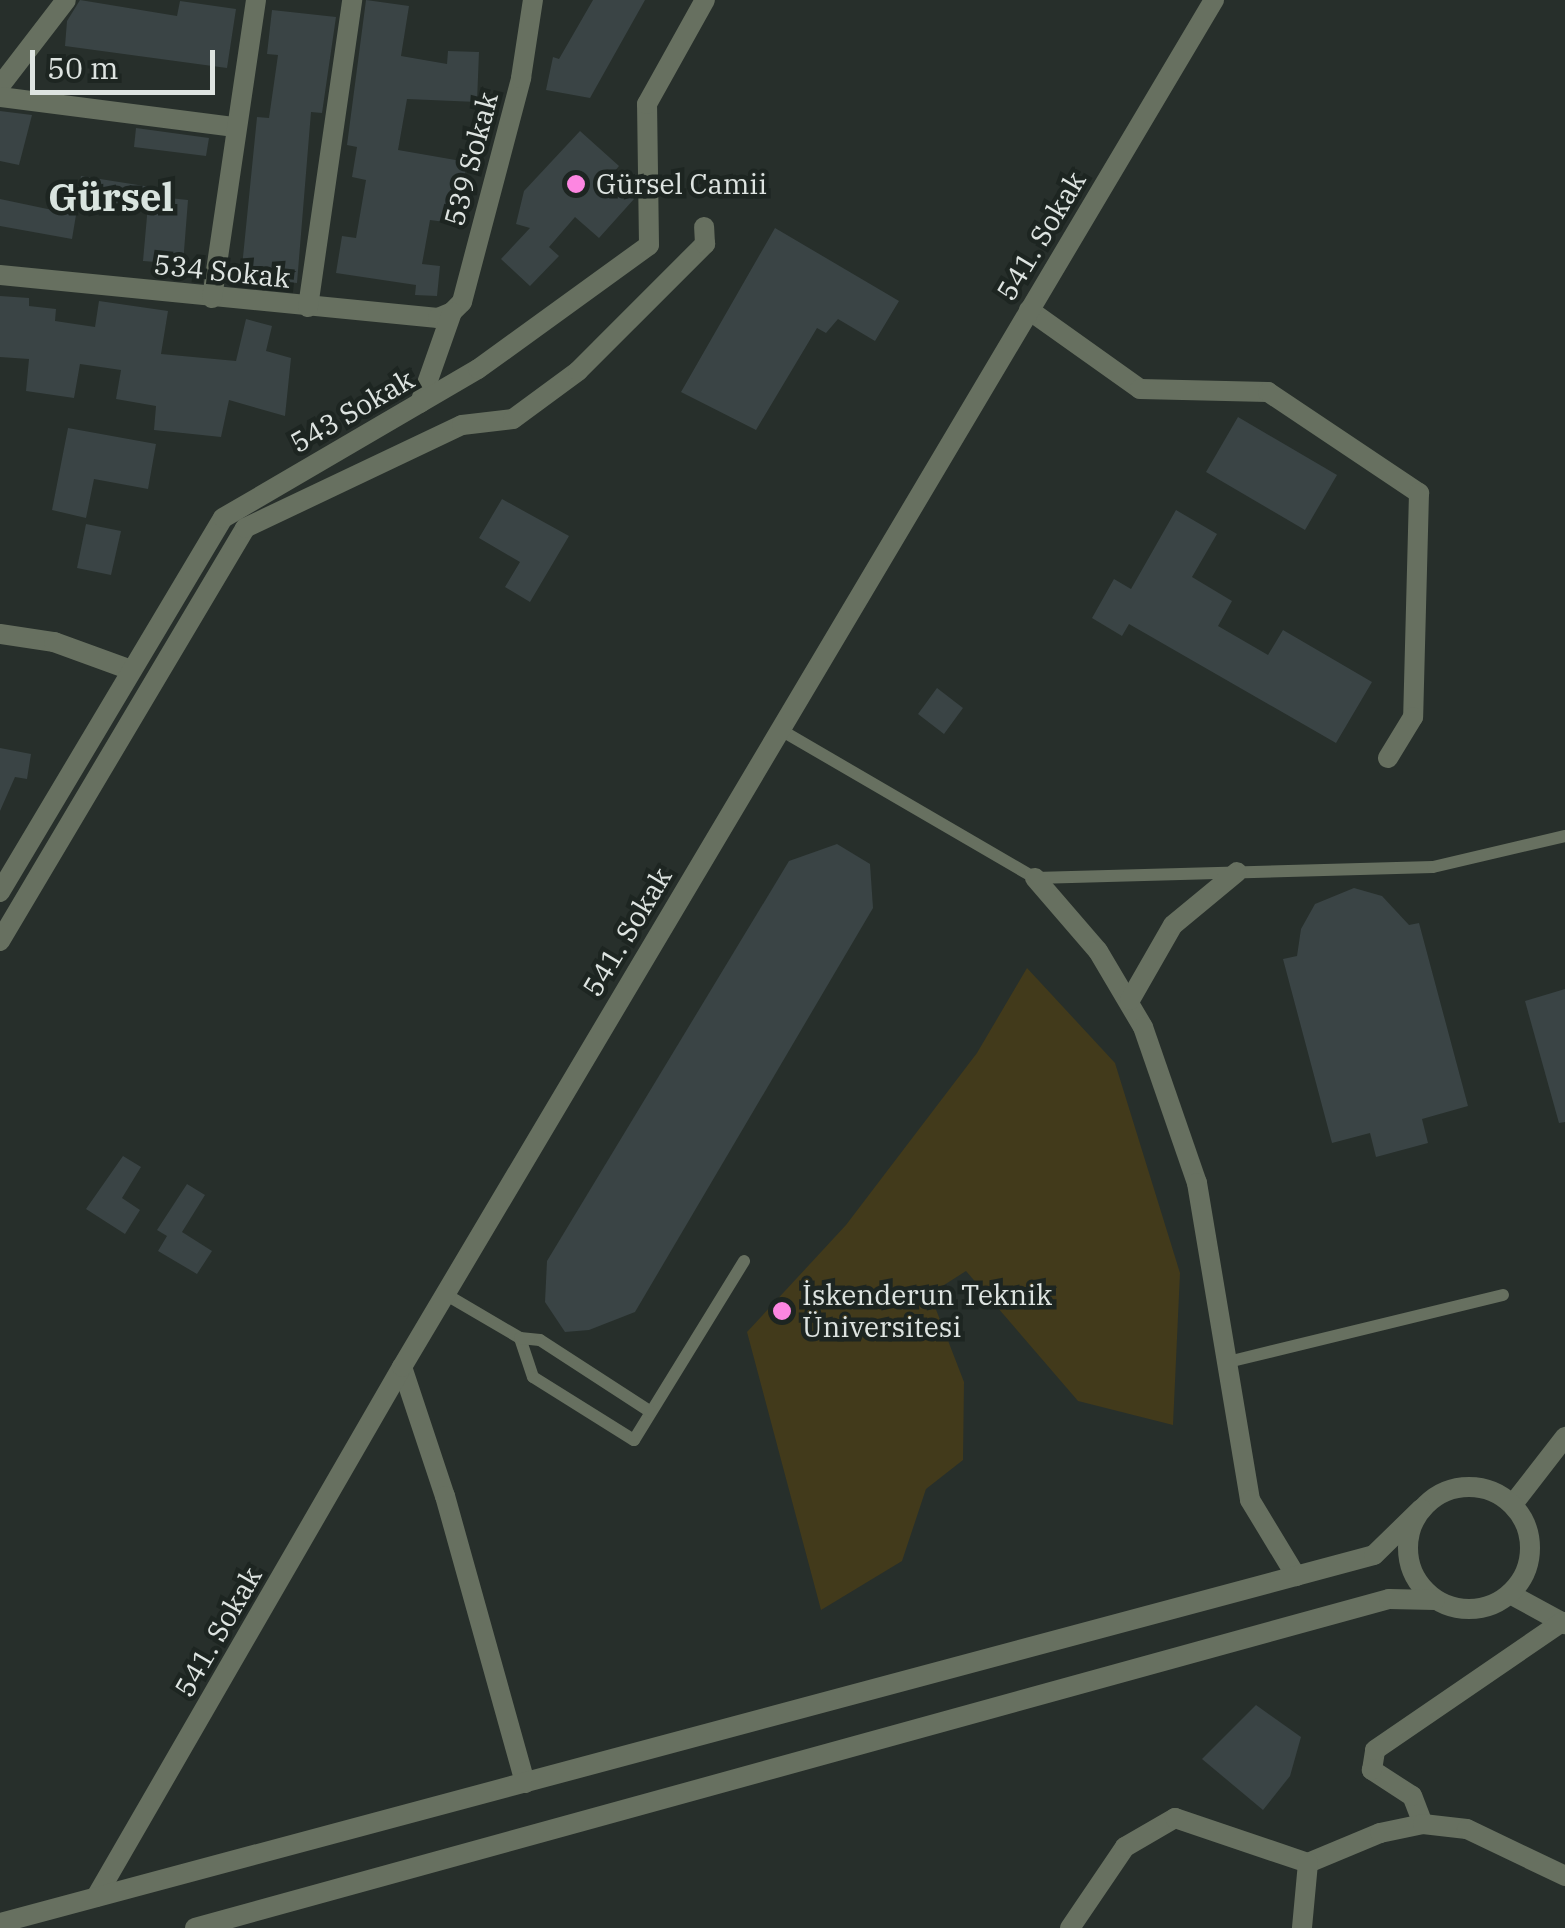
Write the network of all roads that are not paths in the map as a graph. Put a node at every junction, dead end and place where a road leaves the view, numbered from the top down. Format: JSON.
{"nodes":[{"id":1,"x":66,"y":0,"type":"edge"},
{"id":2,"x":256,"y":0,"type":"edge"},
{"id":3,"x":352,"y":0,"type":"edge"},
{"id":4,"x":534,"y":0,"type":"edge"},
{"id":5,"x":706,"y":0,"type":"edge"},
{"id":6,"x":1214,"y":0,"type":"edge"},
{"id":7,"x":0,"y":86,"type":"edge"},
{"id":8,"x":0,"y":97,"type":"edge"},
{"id":9,"x":236,"y":126,"type":"junction"},
{"id":10,"x":704,"y":228,"type":"dead end"},
{"id":11,"x":0,"y":275,"type":"edge"},
{"id":12,"x":212,"y":298,"type":"junction"},
{"id":13,"x":308,"y":307,"type":"junction"},
{"id":14,"x":1029,"y":310,"type":"junction"},
{"id":15,"x":445,"y":315,"type":"junction"},
{"id":16,"x":420,"y":402,"type":"junction"},
{"id":17,"x":0,"y":634,"type":"edge"},
{"id":18,"x":128,"y":669,"type":"junction"},
{"id":19,"x":779,"y":729,"type":"junction"},
{"id":20,"x":1388,"y":758,"type":"dead end"},
{"id":21,"x":1565,"y":836,"type":"edge"},
{"id":22,"x":1237,"y":872,"type":"junction"},
{"id":23,"x":1035,"y":878,"type":"junction"},
{"id":24,"x":0,"y":892,"type":"edge"},
{"id":25,"x":0,"y":942,"type":"edge"},
{"id":26,"x":1130,"y":1000,"type":"junction"},
{"id":27,"x":744,"y":1261,"type":"dead end"},
{"id":28,"x":445,"y":1294,"type":"junction"},
{"id":29,"x":1503,"y":1295,"type":"dead end"},
{"id":30,"x":520,"y":1338,"type":"junction"},
{"id":31,"x":1228,"y":1362,"type":"junction"},
{"id":32,"x":402,"y":1368,"type":"junction"},
{"id":33,"x":651,"y":1412,"type":"junction"},
{"id":34,"x":1565,"y":1436,"type":"edge"},
{"id":35,"x":1513,"y":1504,"type":"junction"},
{"id":36,"x":1421,"y":1509,"type":"junction"},
{"id":37,"x":1296,"y":1576,"type":"junction"},
{"id":38,"x":1510,"y":1594,"type":"junction"},
{"id":39,"x":1435,"y":1600,"type":"junction"},
{"id":40,"x":1564,"y":1623,"type":"edge"},
{"id":41,"x":524,"y":1783,"type":"junction"},
{"id":42,"x":1422,"y":1824,"type":"junction"},
{"id":43,"x":1308,"y":1863,"type":"junction"},
{"id":44,"x":1565,"y":1876,"type":"edge"},
{"id":45,"x":96,"y":1898,"type":"junction"},
{"id":46,"x":0,"y":1923,"type":"edge"},
{"id":47,"x":196,"y":1928,"type":"edge"},
{"id":48,"x":1070,"y":1928,"type":"edge"},
{"id":49,"x":1302,"y":1928,"type":"edge"}],
"edges":[{"from":1,"to":7,"type":"street"},
{"from":2,"to":9,"type":"street"},
{"from":3,"to":13,"type":"street"},
{"from":4,"to":15,"type":"street","name":"539 Sokak"},
{"from":5,"to":16,"type":"street","name":"543 Sokak"},
{"from":6,"to":14,"type":"street","name":"541. Sokak"},
{"from":8,"to":9,"type":"street"},
{"from":9,"to":12,"type":"street"},
{"from":10,"to":25,"type":"street"},
{"from":11,"to":12,"type":"street","name":"534 Sokak"},
{"from":12,"to":13,"type":"street","name":"534 Sokak"},
{"from":13,"to":15,"type":"street","name":"534 Sokak"},
{"from":14,"to":19,"type":"street","name":"541. Sokak"},
{"from":14,"to":20,"type":"street"},
{"from":15,"to":16,"type":"street","name":"539 Sokak"},
{"from":16,"to":18,"type":"street","name":"543 Sokak"},
{"from":17,"to":18,"type":"street"},
{"from":18,"to":24,"type":"street","name":"543 Sokak"},
{"from":19,"to":23,"type":"lane"},
{"from":19,"to":28,"type":"street","name":"541. Sokak"},
{"from":21,"to":22,"type":"lane"},
{"from":22,"to":23,"type":"lane"},
{"from":22,"to":26,"type":"street"},
{"from":23,"to":26,"type":"street"},
{"from":26,"to":31,"type":"street"},
{"from":27,"to":33,"type":"lane"},
{"from":28,"to":30,"type":"lane"},
{"from":28,"to":32,"type":"street","name":"541. Sokak"},
{"from":29,"to":31,"type":"lane"},
{"from":30,"to":33,"type":"lane"},
{"from":30,"to":33,"type":"lane"},
{"from":31,"to":37,"type":"street"},
{"from":32,"to":41,"type":"street"},
{"from":32,"to":45,"type":"street","name":"541. Sokak"},
{"from":34,"to":35,"type":"street"},
{"from":35,"to":36,"type":"street"},
{"from":35,"to":38,"type":"street"},
{"from":36,"to":37,"type":"street"},
{"from":36,"to":39,"type":"street"},
{"from":37,"to":41,"type":"street"},
{"from":38,"to":39,"type":"street"},
{"from":38,"to":40,"type":"street"},
{"from":39,"to":47,"type":"street"},
{"from":40,"to":42,"type":"street"},
{"from":41,"to":45,"type":"street"},
{"from":42,"to":43,"type":"street"},
{"from":42,"to":44,"type":"street"},
{"from":43,"to":48,"type":"street"},
{"from":43,"to":49,"type":"street"},
{"from":45,"to":46,"type":"street"}]}
